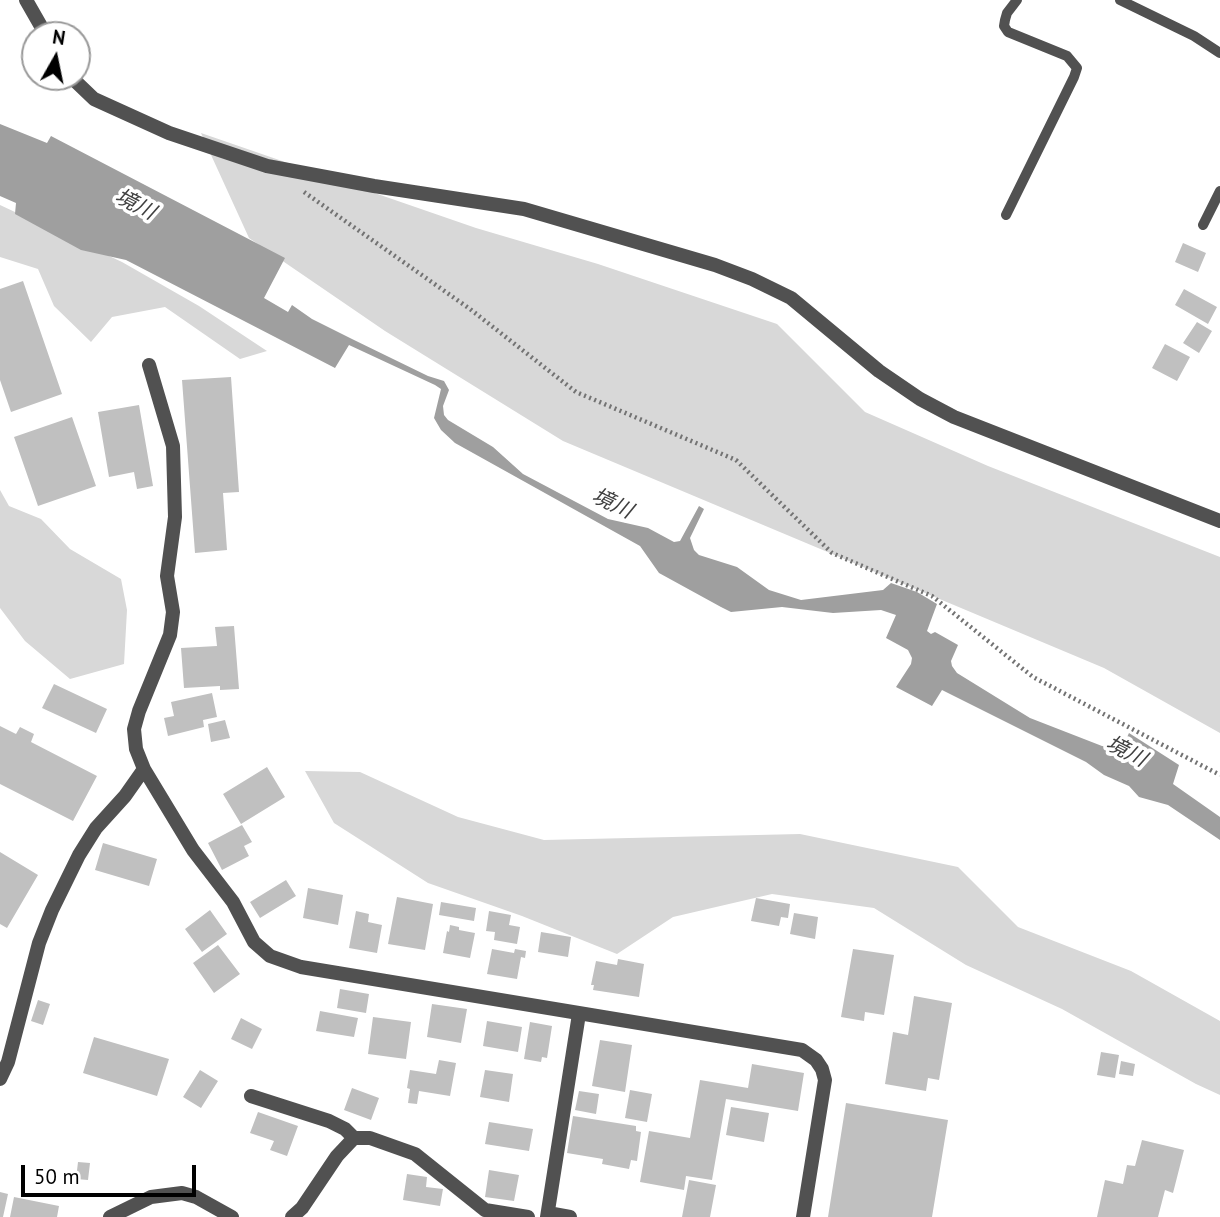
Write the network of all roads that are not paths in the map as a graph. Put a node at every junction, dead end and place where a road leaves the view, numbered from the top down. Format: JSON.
{"nodes":[{"id":1,"x":26,"y":0,"type":"edge"},
{"id":2,"x":1017,"y":0,"type":"edge"},
{"id":3,"x":1120,"y":0,"type":"edge"},
{"id":4,"x":38,"y":21,"type":"edge"},
{"id":5,"x":1220,"y":53,"type":"edge"},
{"id":6,"x":86,"y":91,"type":"edge"},
{"id":7,"x":1220,"y":191,"type":"edge"},
{"id":8,"x":1006,"y":215,"type":"dead end"},
{"id":9,"x":1203,"y":225,"type":"dead end"},
{"id":10,"x":149,"y":365,"type":"dead end"},
{"id":11,"x":1220,"y":521,"type":"edge"},
{"id":12,"x":144,"y":769,"type":"junction"},
{"id":13,"x":579,"y":1014,"type":"junction"},
{"id":14,"x":0,"y":1079,"type":"edge"},
{"id":15,"x":251,"y":1096,"type":"dead end"},
{"id":16,"x":354,"y":1138,"type":"junction"},
{"id":17,"x":547,"y":1215,"type":"edge"},
{"id":18,"x":110,"y":1217,"type":"edge"},
{"id":19,"x":232,"y":1217,"type":"edge"},
{"id":20,"x":292,"y":1217,"type":"edge"},
{"id":21,"x":528,"y":1217,"type":"edge"},
{"id":22,"x":570,"y":1217,"type":"edge"},
{"id":23,"x":803,"y":1217,"type":"edge"}],
"edges":[{"from":1,"to":4,"type":"street"},
{"from":2,"to":8,"type":"lane"},
{"from":3,"to":5,"type":"lane"},
{"from":6,"to":11,"type":"street"},
{"from":7,"to":9,"type":"lane"},
{"from":10,"to":12,"type":"street"},
{"from":12,"to":13,"type":"street"},
{"from":12,"to":14,"type":"street"},
{"from":13,"to":17,"type":"street"},
{"from":13,"to":23,"type":"street"},
{"from":15,"to":16,"type":"street"},
{"from":16,"to":20,"type":"street"},
{"from":16,"to":21,"type":"street"},
{"from":17,"to":22,"type":"street"},
{"from":18,"to":19,"type":"street"}]}
